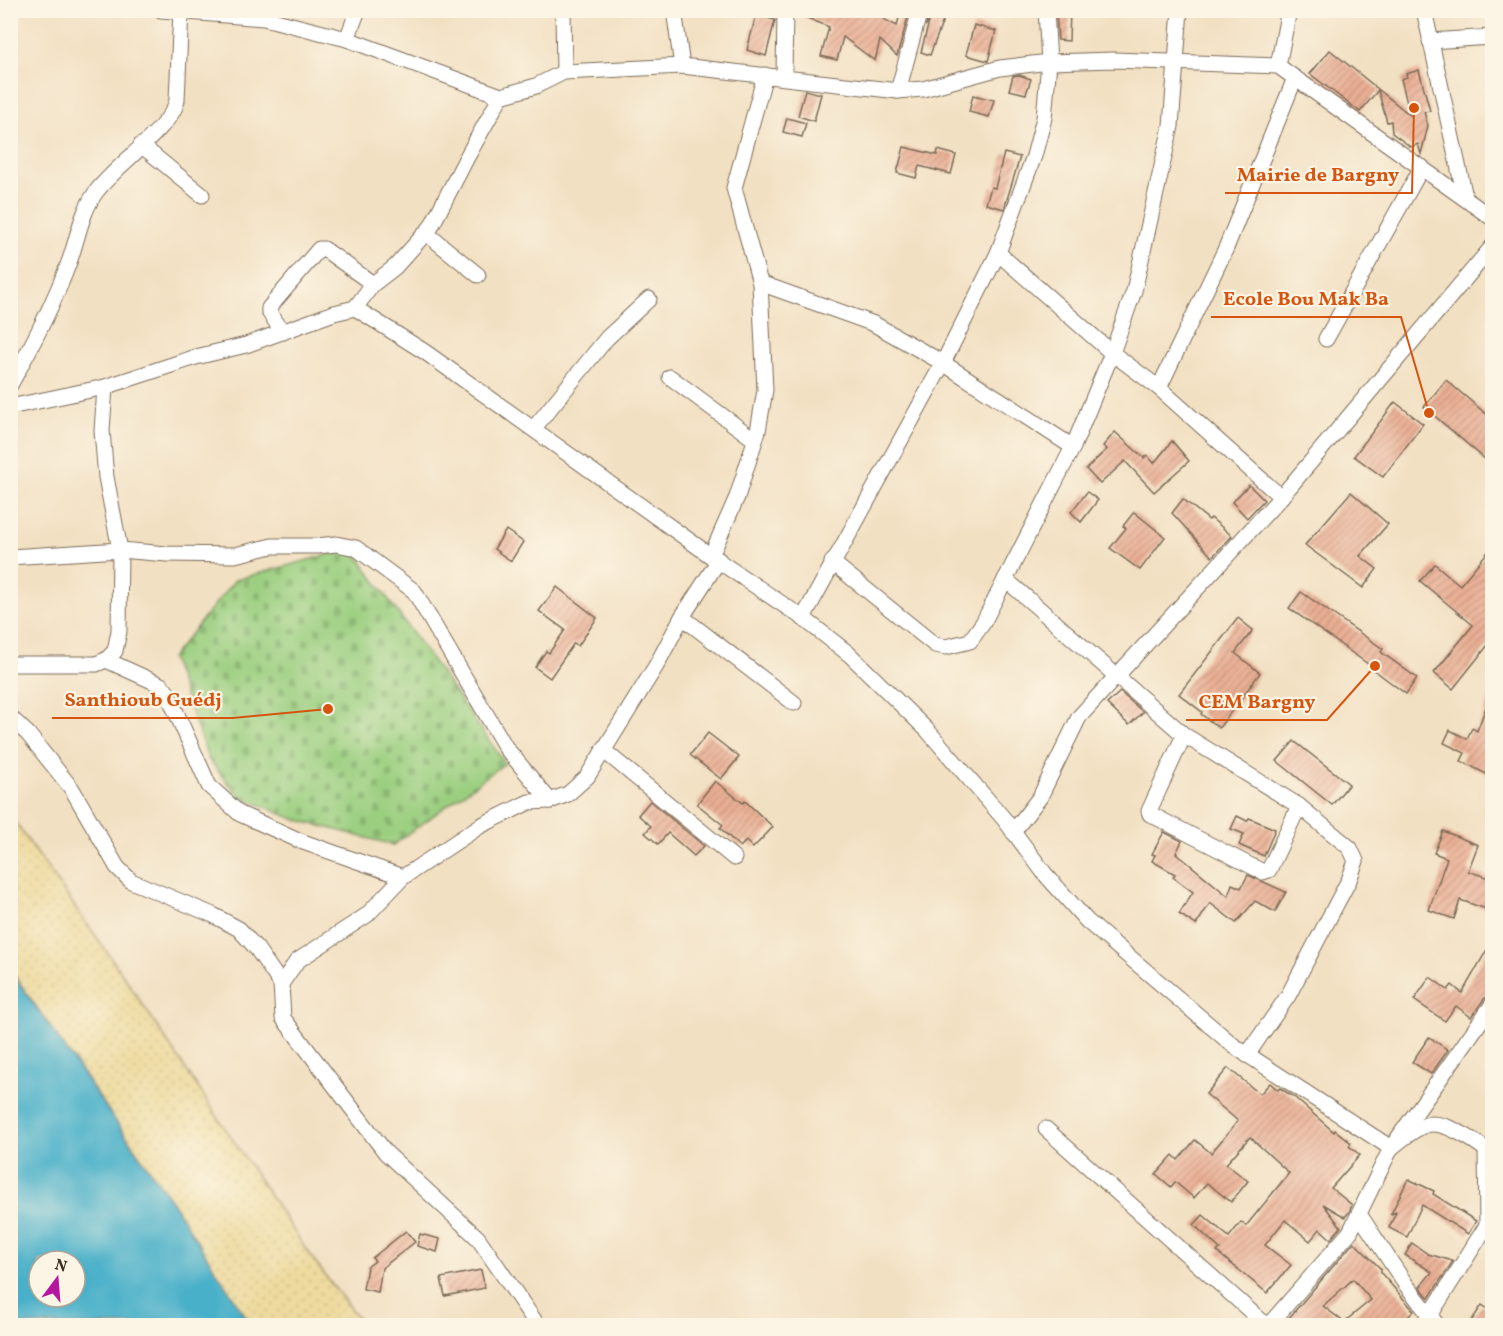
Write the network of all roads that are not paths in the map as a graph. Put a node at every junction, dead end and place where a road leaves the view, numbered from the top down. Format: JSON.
{"nodes":[{"id":1,"x":161,"y":10,"type":"edge"},
{"id":2,"x":358,"y":10,"type":"edge"},
{"id":3,"x":563,"y":10,"type":"edge"},
{"id":4,"x":674,"y":10,"type":"edge"},
{"id":5,"x":785,"y":10,"type":"edge"},
{"id":6,"x":920,"y":10,"type":"edge"},
{"id":7,"x":1046,"y":10,"type":"edge"},
{"id":8,"x":1180,"y":10,"type":"edge"},
{"id":9,"x":1289,"y":10,"type":"edge"},
{"id":10,"x":1424,"y":10,"type":"edge"},
{"id":11,"x":181,"y":11,"type":"edge"},
{"id":12,"x":1492,"y":38,"type":"edge"},
{"id":13,"x":347,"y":39,"type":"junction"},
{"id":14,"x":1430,"y":41,"type":"junction"},
{"id":15,"x":1049,"y":62,"type":"junction"},
{"id":16,"x":1177,"y":62,"type":"junction"},
{"id":17,"x":682,"y":66,"type":"junction"},
{"id":18,"x":1278,"y":66,"type":"junction"},
{"id":19,"x":564,"y":72,"type":"junction"},
{"id":20,"x":765,"y":75,"type":"junction"},
{"id":21,"x":784,"y":77,"type":"junction"},
{"id":22,"x":1295,"y":78,"type":"junction"},
{"id":23,"x":898,"y":91,"type":"junction"},
{"id":24,"x":501,"y":96,"type":"junction"},
{"id":25,"x":141,"y":145,"type":"junction"},
{"id":26,"x":1422,"y":167,"type":"junction"},
{"id":27,"x":202,"y":195,"type":"dead end"},
{"id":28,"x":1465,"y":197,"type":"junction"},
{"id":29,"x":1492,"y":218,"type":"edge"},
{"id":30,"x":426,"y":233,"type":"junction"},
{"id":31,"x":1492,"y":247,"type":"edge"},
{"id":32,"x":998,"y":253,"type":"junction"},
{"id":33,"x":478,"y":275,"type":"dead end"},
{"id":34,"x":760,"y":283,"type":"junction"},
{"id":35,"x":373,"y":284,"type":"junction"},
{"id":36,"x":649,"y":299,"type":"dead end"},
{"id":37,"x":355,"y":308,"type":"junction"},
{"id":38,"x":283,"y":332,"type":"junction"},
{"id":39,"x":1326,"y":339,"type":"dead end"},
{"id":40,"x":1112,"y":353,"type":"junction"},
{"id":41,"x":943,"y":363,"type":"junction"},
{"id":42,"x":670,"y":377,"type":"dead end"},
{"id":43,"x":10,"y":385,"type":"edge"},
{"id":44,"x":105,"y":387,"type":"junction"},
{"id":45,"x":1159,"y":388,"type":"junction"},
{"id":46,"x":10,"y":407,"type":"edge"},
{"id":47,"x":534,"y":428,"type":"junction"},
{"id":48,"x":755,"y":440,"type":"junction"},
{"id":49,"x":1073,"y":447,"type":"junction"},
{"id":50,"x":1281,"y":497,"type":"junction"},
{"id":51,"x":120,"y":550,"type":"junction"},
{"id":52,"x":10,"y":557,"type":"edge"},
{"id":53,"x":715,"y":558,"type":"junction"},
{"id":54,"x":832,"y":562,"type":"junction"},
{"id":55,"x":1005,"y":579,"type":"junction"},
{"id":56,"x":682,"y":617,"type":"junction"},
{"id":57,"x":803,"y":618,"type":"junction"},
{"id":58,"x":106,"y":660,"type":"junction"},
{"id":59,"x":10,"y":664,"type":"edge"},
{"id":60,"x":1115,"y":676,"type":"junction"},
{"id":61,"x":794,"y":703,"type":"dead end"},
{"id":62,"x":10,"y":717,"type":"edge"},
{"id":63,"x":1185,"y":735,"type":"junction"},
{"id":64,"x":603,"y":750,"type":"junction"},
{"id":65,"x":550,"y":801,"type":"junction"},
{"id":66,"x":1299,"y":806,"type":"junction"},
{"id":67,"x":1013,"y":832,"type":"junction"},
{"id":68,"x":734,"y":858,"type":"dead end"},
{"id":69,"x":403,"y":877,"type":"junction"},
{"id":70,"x":281,"y":984,"type":"junction"},
{"id":71,"x":1492,"y":1005,"type":"edge"},
{"id":72,"x":1247,"y":1055,"type":"junction"},
{"id":73,"x":1046,"y":1129,"type":"dead end"},
{"id":74,"x":1391,"y":1148,"type":"junction"},
{"id":75,"x":1489,"y":1151,"type":"edge"},
{"id":76,"x":1359,"y":1214,"type":"junction"},
{"id":77,"x":1429,"y":1323,"type":"edge"},
{"id":78,"x":538,"y":1326,"type":"edge"},
{"id":79,"x":1268,"y":1326,"type":"edge"}],
"edges":[{"from":1,"to":11,"type":"street"},
{"from":2,"to":13,"type":"street"},
{"from":3,"to":19,"type":"street"},
{"from":4,"to":17,"type":"street"},
{"from":5,"to":21,"type":"street"},
{"from":6,"to":23,"type":"street"},
{"from":7,"to":15,"type":"street"},
{"from":8,"to":16,"type":"street"},
{"from":9,"to":18,"type":"street"},
{"from":10,"to":14,"type":"street"},
{"from":11,"to":13,"type":"street"},
{"from":11,"to":25,"type":"street"},
{"from":12,"to":14,"type":"street"},
{"from":13,"to":24,"type":"street"},
{"from":14,"to":28,"type":"street"},
{"from":15,"to":16,"type":"street"},
{"from":15,"to":23,"type":"street"},
{"from":15,"to":32,"type":"street"},
{"from":16,"to":18,"type":"street"},
{"from":16,"to":40,"type":"street"},
{"from":17,"to":19,"type":"street"},
{"from":17,"to":20,"type":"street"},
{"from":18,"to":22,"type":"street"},
{"from":19,"to":24,"type":"street"},
{"from":20,"to":21,"type":"street"},
{"from":20,"to":34,"type":"street"},
{"from":21,"to":23,"type":"street"},
{"from":22,"to":26,"type":"street"},
{"from":22,"to":45,"type":"street"},
{"from":24,"to":30,"type":"street"},
{"from":25,"to":27,"type":"street"},
{"from":25,"to":43,"type":"street"},
{"from":26,"to":28,"type":"street"},
{"from":26,"to":39,"type":"street"},
{"from":28,"to":29,"type":"street"},
{"from":30,"to":33,"type":"street"},
{"from":30,"to":35,"type":"street"},
{"from":31,"to":50,"type":"street"},
{"from":32,"to":40,"type":"street"},
{"from":32,"to":41,"type":"street"},
{"from":34,"to":41,"type":"street"},
{"from":34,"to":48,"type":"street"},
{"from":35,"to":37,"type":"street"},
{"from":35,"to":38,"type":"street"},
{"from":36,"to":47,"type":"street"},
{"from":37,"to":38,"type":"street"},
{"from":37,"to":47,"type":"street"},
{"from":38,"to":44,"type":"street"},
{"from":40,"to":45,"type":"street"},
{"from":40,"to":49,"type":"street"},
{"from":41,"to":49,"type":"street"},
{"from":41,"to":54,"type":"street"},
{"from":42,"to":48,"type":"street"},
{"from":44,"to":46,"type":"street"},
{"from":44,"to":51,"type":"street"},
{"from":45,"to":50,"type":"street"},
{"from":47,"to":53,"type":"street"},
{"from":48,"to":53,"type":"street"},
{"from":49,"to":55,"type":"street"},
{"from":50,"to":60,"type":"street"},
{"from":51,"to":52,"type":"street"},
{"from":51,"to":58,"type":"street"},
{"from":51,"to":65,"type":"street"},
{"from":53,"to":56,"type":"street"},
{"from":53,"to":57,"type":"street"},
{"from":54,"to":55,"type":"street"},
{"from":54,"to":57,"type":"street"},
{"from":55,"to":60,"type":"street"},
{"from":56,"to":61,"type":"street"},
{"from":56,"to":64,"type":"street"},
{"from":57,"to":67,"type":"street"},
{"from":58,"to":59,"type":"street"},
{"from":58,"to":69,"type":"street"},
{"from":60,"to":63,"type":"street"},
{"from":60,"to":67,"type":"street"},
{"from":62,"to":70,"type":"street"},
{"from":63,"to":66,"type":"street"},
{"from":63,"to":66,"type":"street"},
{"from":64,"to":65,"type":"street"},
{"from":64,"to":68,"type":"street"},
{"from":65,"to":69,"type":"street"},
{"from":66,"to":72,"type":"street"},
{"from":67,"to":72,"type":"street"},
{"from":69,"to":70,"type":"street"},
{"from":70,"to":78,"type":"street"},
{"from":71,"to":74,"type":"street"},
{"from":72,"to":74,"type":"street"},
{"from":73,"to":79,"type":"street"},
{"from":74,"to":75,"type":"street"},
{"from":74,"to":76,"type":"street"},
{"from":75,"to":77,"type":"street"},
{"from":76,"to":77,"type":"street"},
{"from":76,"to":79,"type":"street"}]}
